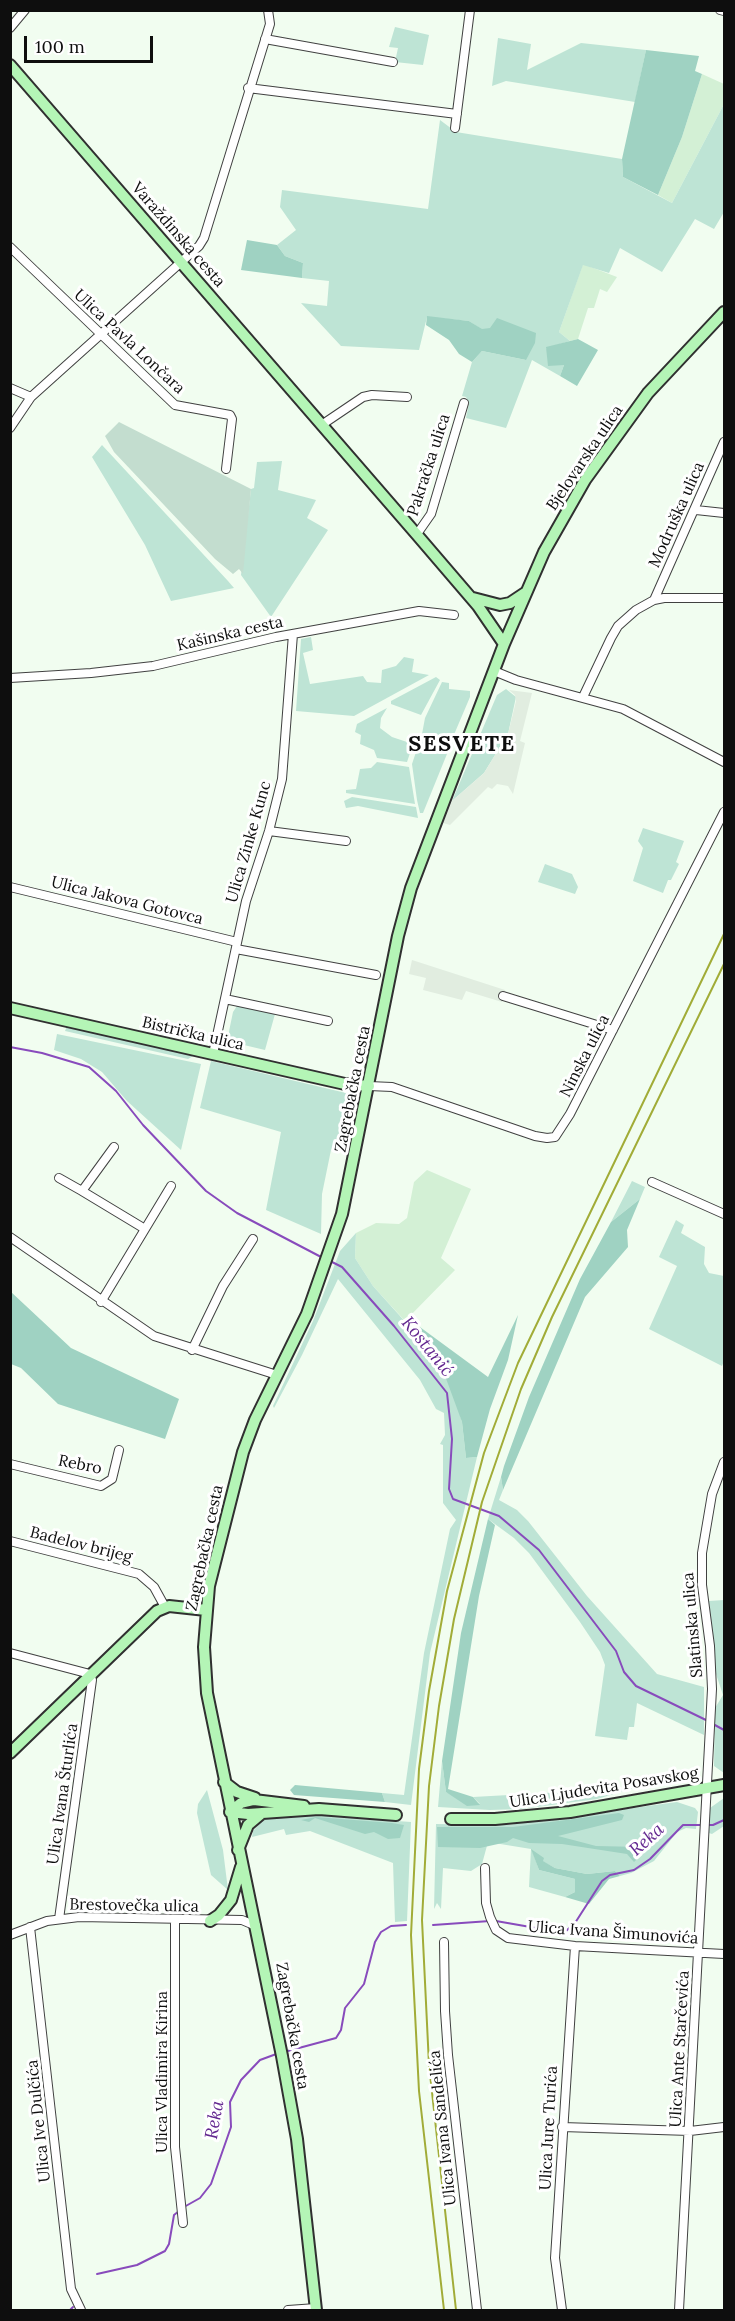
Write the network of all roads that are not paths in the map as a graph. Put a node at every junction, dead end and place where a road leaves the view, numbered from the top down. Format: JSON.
{"nodes":[{"id":1,"x":25,"y":10,"type":"edge"},
{"id":2,"x":470,"y":10,"type":"edge"},
{"id":3,"x":269,"y":13,"type":"edge"},
{"id":4,"x":10,"y":28,"type":"edge"},
{"id":5,"x":265,"y":39,"type":"junction"},
{"id":6,"x":393,"y":62,"type":"dead end"},
{"id":7,"x":10,"y":65,"type":"edge"},
{"id":8,"x":248,"y":88,"type":"junction"},
{"id":9,"x":457,"y":114,"type":"junction"},
{"id":10,"x":455,"y":128,"type":"dead end"},
{"id":11,"x":10,"y":247,"type":"edge"},
{"id":12,"x":183,"y":263,"type":"junction"},
{"id":13,"x":724,"y":312,"type":"edge"},
{"id":14,"x":100,"y":335,"type":"junction"},
{"id":15,"x":10,"y":388,"type":"edge"},
{"id":16,"x":32,"y":397,"type":"junction"},
{"id":17,"x":407,"y":397,"type":"dead end"},
{"id":18,"x":464,"y":403,"type":"dead end"},
{"id":19,"x":323,"y":424,"type":"junction"},
{"id":20,"x":10,"y":428,"type":"edge"},
{"id":21,"x":724,"y":442,"type":"edge"},
{"id":22,"x":226,"y":469,"type":"dead end"},
{"id":23,"x":696,"y":510,"type":"junction"},
{"id":24,"x":724,"y":513,"type":"edge"},
{"id":25,"x":417,"y":534,"type":"junction"},
{"id":26,"x":525,"y":592,"type":"junction"},
{"id":27,"x":470,"y":597,"type":"junction"},
{"id":28,"x":724,"y":598,"type":"edge"},
{"id":29,"x":654,"y":600,"type":"junction"},
{"id":30,"x":454,"y":615,"type":"dead end"},
{"id":31,"x":292,"y":634,"type":"junction"},
{"id":32,"x":504,"y":644,"type":"junction"},
{"id":33,"x":494,"y":671,"type":"junction"},
{"id":34,"x":10,"y":678,"type":"edge"},
{"id":35,"x":583,"y":697,"type":"junction"},
{"id":36,"x":724,"y":762,"type":"edge"},
{"id":37,"x":724,"y":812,"type":"edge"},
{"id":38,"x":269,"y":831,"type":"junction"},
{"id":39,"x":346,"y":841,"type":"dead end"},
{"id":40,"x":10,"y":887,"type":"edge"},
{"id":41,"x":236,"y":946,"type":"junction"},
{"id":42,"x":376,"y":975,"type":"dead end"},
{"id":43,"x":503,"y":996,"type":"dead end"},
{"id":44,"x":225,"y":999,"type":"junction"},
{"id":45,"x":10,"y":1008,"type":"edge"},
{"id":46,"x":328,"y":1021,"type":"dead end"},
{"id":47,"x":613,"y":1030,"type":"junction"},
{"id":48,"x":213,"y":1054,"type":"junction"},
{"id":49,"x":369,"y":1086,"type":"junction"},
{"id":50,"x":114,"y":1147,"type":"dead end"},
{"id":51,"x":59,"y":1178,"type":"dead end"},
{"id":52,"x":652,"y":1182,"type":"dead end"},
{"id":53,"x":171,"y":1186,"type":"dead end"},
{"id":54,"x":82,"y":1191,"type":"junction"},
{"id":55,"x":724,"y":1214,"type":"edge"},
{"id":56,"x":145,"y":1229,"type":"junction"},
{"id":57,"x":10,"y":1237,"type":"edge"},
{"id":58,"x":253,"y":1239,"type":"dead end"},
{"id":59,"x":101,"y":1302,"type":"junction"},
{"id":60,"x":192,"y":1350,"type":"junction"},
{"id":61,"x":277,"y":1375,"type":"junction"},
{"id":62,"x":119,"y":1450,"type":"dead end"},
{"id":63,"x":724,"y":1462,"type":"edge"},
{"id":64,"x":10,"y":1464,"type":"edge"},
{"id":65,"x":10,"y":1541,"type":"edge"},
{"id":66,"x":165,"y":1607,"type":"junction"},
{"id":67,"x":206,"y":1610,"type":"junction"},
{"id":68,"x":10,"y":1653,"type":"edge"},
{"id":69,"x":90,"y":1674,"type":"junction"},
{"id":70,"x":10,"y":1753,"type":"edge"},
{"id":71,"x":224,"y":1782,"type":"junction"},
{"id":72,"x":724,"y":1785,"type":"edge"},
{"id":73,"x":706,"y":1788,"type":"junction"},
{"id":74,"x":260,"y":1799,"type":"junction"},
{"id":75,"x":319,"y":1809,"type":"junction"},
{"id":76,"x":230,"y":1812,"type":"junction"},
{"id":77,"x":261,"y":1813,"type":"junction"},
{"id":78,"x":396,"y":1815,"type":"dead end"},
{"id":79,"x":452,"y":1819,"type":"dead end"},
{"id":80,"x":238,"y":1851,"type":"junction"},
{"id":81,"x":242,"y":1863,"type":"junction"},
{"id":82,"x":485,"y":1868,"type":"dead end"},
{"id":83,"x":59,"y":1919,"type":"junction"},
{"id":84,"x":175,"y":1920,"type":"junction"},
{"id":85,"x":210,"y":1921,"type":"junction"},
{"id":86,"x":30,"y":1927,"type":"junction"},
{"id":87,"x":257,"y":1927,"type":"junction"},
{"id":88,"x":10,"y":1935,"type":"edge"},
{"id":89,"x":444,"y":1942,"type":"dead end"},
{"id":90,"x":575,"y":1946,"type":"junction"},
{"id":91,"x":699,"y":1953,"type":"junction"},
{"id":92,"x":724,"y":1954,"type":"edge"},
{"id":93,"x":562,"y":2127,"type":"junction"},
{"id":94,"x":724,"y":2127,"type":"edge"},
{"id":95,"x":690,"y":2131,"type":"junction"},
{"id":96,"x":183,"y":2223,"type":"dead end"},
{"id":97,"x":316,"y":2309,"type":"edge"},
{"id":98,"x":81,"y":2310,"type":"edge"},
{"id":99,"x":288,"y":2310,"type":"edge"},
{"id":100,"x":477,"y":2310,"type":"edge"},
{"id":101,"x":562,"y":2310,"type":"edge"},
{"id":102,"x":679,"y":2310,"type":"edge"}],
"edges":[{"from":1,"to":4,"type":"street"},
{"from":2,"to":9,"type":"street"},
{"from":3,"to":5,"type":"street"},
{"from":5,"to":6,"type":"street"},
{"from":5,"to":8,"type":"street"},
{"from":7,"to":12,"type":"main road","name":"Varaždinska cesta"},
{"from":8,"to":9,"type":"street"},
{"from":8,"to":12,"type":"street"},
{"from":9,"to":10,"type":"street"},
{"from":11,"to":14,"type":"street","name":"Ulica Pavla Lončara"},
{"from":12,"to":14,"type":"street"},
{"from":12,"to":19,"type":"main road","name":"Varaždinska cesta"},
{"from":13,"to":26,"type":"main road","name":"Bjelovarska ulica"},
{"from":14,"to":16,"type":"street"},
{"from":14,"to":22,"type":"street","name":"Ulica Pavla Lončara"},
{"from":15,"to":16,"type":"street"},
{"from":16,"to":20,"type":"street"},
{"from":17,"to":19,"type":"street"},
{"from":18,"to":25,"type":"street","name":"Pakračka ulica"},
{"from":19,"to":25,"type":"main road","name":"Varaždinska cesta"},
{"from":21,"to":23,"type":"street","name":"Modruška ulica"},
{"from":23,"to":24,"type":"street"},
{"from":23,"to":29,"type":"street","name":"Modruška ulica"},
{"from":25,"to":27,"type":"main road","name":"Varaždinska cesta"},
{"from":26,"to":27,"type":"main road"},
{"from":26,"to":32,"type":"main road","name":"Bjelovarska ulica"},
{"from":27,"to":32,"type":"main road","name":"Varaždinska cesta"},
{"from":28,"to":29,"type":"street"},
{"from":29,"to":35,"type":"street"},
{"from":30,"to":31,"type":"street","name":"Kašinska cesta"},
{"from":31,"to":34,"type":"street","name":"Kašinska cesta"},
{"from":31,"to":38,"type":"street","name":"Ulica Zinke Kunc"},
{"from":32,"to":33,"type":"main road","name":"Bjelovarska ulica"},
{"from":33,"to":35,"type":"street"},
{"from":33,"to":49,"type":"main road","name":"Zagrebačka cesta"},
{"from":35,"to":36,"type":"street"},
{"from":37,"to":47,"type":"street","name":"Ninska ulica"},
{"from":38,"to":39,"type":"street"},
{"from":38,"to":41,"type":"street","name":"Ulica Zinke Kunc"},
{"from":40,"to":41,"type":"street","name":"Ulica Jakova Gotovca"},
{"from":41,"to":42,"type":"street","name":"Ulica Jakova Gotovca"},
{"from":41,"to":44,"type":"street","name":"Ulica Zinke Kunc"},
{"from":43,"to":47,"type":"street"},
{"from":44,"to":46,"type":"street"},
{"from":44,"to":48,"type":"street","name":"Ulica Zinke Kunc"},
{"from":45,"to":48,"type":"main road","name":"Bistrička ulica"},
{"from":47,"to":49,"type":"street","name":"Ninska ulica"},
{"from":48,"to":49,"type":"main road","name":"Bistrička ulica"},
{"from":49,"to":61,"type":"main road","name":"Zagrebačka cesta"},
{"from":50,"to":54,"type":"street"},
{"from":51,"to":54,"type":"street"},
{"from":52,"to":55,"type":"street"},
{"from":53,"to":56,"type":"street"},
{"from":54,"to":56,"type":"street"},
{"from":56,"to":59,"type":"street"},
{"from":57,"to":59,"type":"street"},
{"from":58,"to":60,"type":"street"},
{"from":59,"to":60,"type":"street"},
{"from":60,"to":61,"type":"street"},
{"from":61,"to":67,"type":"main road","name":"Zagrebačka cesta"},
{"from":62,"to":64,"type":"street","name":"Rebro"},
{"from":63,"to":73,"type":"street","name":"Slatinska ulica"},
{"from":65,"to":66,"type":"street","name":"Badelov brijeg"},
{"from":66,"to":67,"type":"main road"},
{"from":66,"to":69,"type":"main road"},
{"from":67,"to":71,"type":"main road","name":"Zagrebačka cesta"},
{"from":68,"to":69,"type":"street"},
{"from":69,"to":70,"type":"main road"},
{"from":69,"to":83,"type":"street","name":"Ulica Ivana Šturlića"},
{"from":71,"to":74,"type":"main road"},
{"from":71,"to":76,"type":"main road","name":"Zagrebačka cesta"},
{"from":72,"to":73,"type":"main road","name":"Ulica Ljudevita Posavskog"},
{"from":73,"to":79,"type":"main road","name":"Ulica Ljudevita Posavskog"},
{"from":73,"to":91,"type":"street","name":"Ulica Ante Starčevića"},
{"from":74,"to":75,"type":"main road"},
{"from":74,"to":76,"type":"main road"},
{"from":75,"to":77,"type":"main road"},
{"from":75,"to":78,"type":"main road"},
{"from":76,"to":77,"type":"main road"},
{"from":76,"to":80,"type":"main road","name":"Zagrebačka cesta"},
{"from":77,"to":80,"type":"main road"},
{"from":80,"to":81,"type":"main road","name":"Zagrebačka cesta"},
{"from":81,"to":85,"type":"main road"},
{"from":81,"to":87,"type":"main road","name":"Zagrebačka cesta"},
{"from":82,"to":90,"type":"street","name":"Ulica Ivana Šimunovića"},
{"from":83,"to":84,"type":"street","name":"Brestovečka ulica"},
{"from":83,"to":86,"type":"street","name":"Brestovečka ulica"},
{"from":84,"to":85,"type":"street","name":"Brestovečka ulica"},
{"from":84,"to":96,"type":"street","name":"Ulica Vladimira Kirina"},
{"from":85,"to":87,"type":"street","name":"Brestovečka ulica"},
{"from":86,"to":88,"type":"street","name":"Brestovečka ulica"},
{"from":86,"to":98,"type":"street","name":"Ulica Ive Dulčića"},
{"from":87,"to":97,"type":"main road","name":"Zagrebačka cesta"},
{"from":89,"to":100,"type":"street","name":"Ulica Ivana Sandelića"},
{"from":90,"to":91,"type":"street","name":"Ulica Ivana Šimunovića"},
{"from":90,"to":93,"type":"street","name":"Ulica Jure Turića"},
{"from":91,"to":92,"type":"street","name":"Ulica Ivana Šimunovića"},
{"from":91,"to":95,"type":"street","name":"Ulica Ante Starčevića"},
{"from":93,"to":95,"type":"street"},
{"from":93,"to":101,"type":"street","name":"Ulica Jure Turića"},
{"from":94,"to":95,"type":"street"},
{"from":95,"to":102,"type":"street","name":"Ulica Ante Starčevića"},
{"from":97,"to":99,"type":"street"}]}
